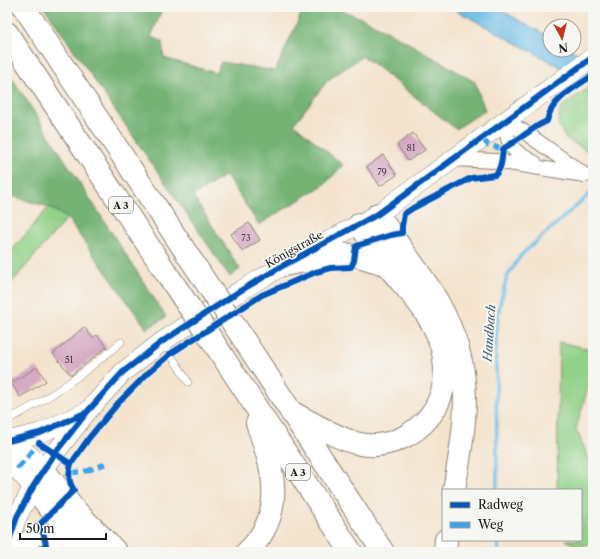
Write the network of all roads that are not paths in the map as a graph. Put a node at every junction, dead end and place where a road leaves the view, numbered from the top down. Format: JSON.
{"nodes":[{"id":1,"x":24,"y":7,"type":"edge"},
{"id":2,"x":7,"y":33,"type":"edge"},
{"id":3,"x":593,"y":57,"type":"edge"},
{"id":4,"x":505,"y":121,"type":"junction"},
{"id":5,"x":453,"y":159,"type":"junction"},
{"id":6,"x":545,"y":168,"type":"junction"},
{"id":7,"x":589,"y":177,"type":"edge"},
{"id":8,"x":369,"y":219,"type":"junction"},
{"id":9,"x":284,"y":264,"type":"junction"},
{"id":10,"x":388,"y":265,"type":"junction"},
{"id":11,"x":163,"y":341,"type":"junction"},
{"id":12,"x":121,"y":342,"type":"dead end"},
{"id":13,"x":188,"y":382,"type":"dead end"},
{"id":14,"x":246,"y":392,"type":"junction"},
{"id":15,"x":87,"y":412,"type":"junction"},
{"id":16,"x":291,"y":412,"type":"junction"},
{"id":17,"x":7,"y":420,"type":"edge"},
{"id":18,"x":7,"y":441,"type":"edge"},
{"id":19,"x":7,"y":462,"type":"edge"},
{"id":20,"x":39,"y":479,"type":"junction"},
{"id":21,"x":454,"y":489,"type":"edge"},
{"id":22,"x":446,"y":541,"type":"edge"},
{"id":23,"x":7,"y":546,"type":"edge"},
{"id":24,"x":88,"y":547,"type":"edge"},
{"id":25,"x":14,"y":552,"type":"edge"},
{"id":26,"x":116,"y":552,"type":"edge"},
{"id":27,"x":247,"y":552,"type":"edge"},
{"id":28,"x":351,"y":552,"type":"edge"},
{"id":29,"x":383,"y":552,"type":"edge"},
{"id":30,"x":445,"y":552,"type":"edge"}],
"edges":[{"from":1,"to":16,"type":"highway","number":"A 3","bridge":true},
{"from":2,"to":14,"type":"highway","number":"A 3","bridge":true},
{"from":3,"to":4,"type":"main road","name":"Königstraße"},
{"from":4,"to":5,"type":"main road","name":"Königstraße"},
{"from":4,"to":6,"type":"street"},
{"from":4,"to":7,"type":"street"},
{"from":5,"to":6,"type":"street"},
{"from":5,"to":8,"type":"main road","name":"Königstraße"},
{"from":6,"to":7,"type":"street"},
{"from":8,"to":9,"type":"main road","name":"Königstraße"},
{"from":8,"to":10,"type":"highway"},
{"from":8,"to":21,"type":"highway"},
{"from":9,"to":10,"type":"highway"},
{"from":9,"to":11,"type":"main road","name":"Königstraße"},
{"from":10,"to":16,"type":"highway"},
{"from":11,"to":13,"type":"lane"},
{"from":11,"to":15,"type":"main road","name":"Königstraße"},
{"from":12,"to":17,"type":"lane"},
{"from":14,"to":27,"type":"highway"},
{"from":14,"to":28,"type":"highway","number":"A 3"},
{"from":15,"to":18,"type":"main road"},
{"from":15,"to":20,"type":"main road","name":"Königstraße"},
{"from":16,"to":29,"type":"highway","number":"A 3"},
{"from":18,"to":20,"type":"main road"},
{"from":19,"to":20,"type":"main road"},
{"from":20,"to":23,"type":"main road","name":"Königstraße"},
{"from":20,"to":24,"type":"highway"},
{"from":20,"to":26,"type":"highway"},
{"from":22,"to":30,"type":"highway"},
{"from":24,"to":25,"type":"highway"}]}
